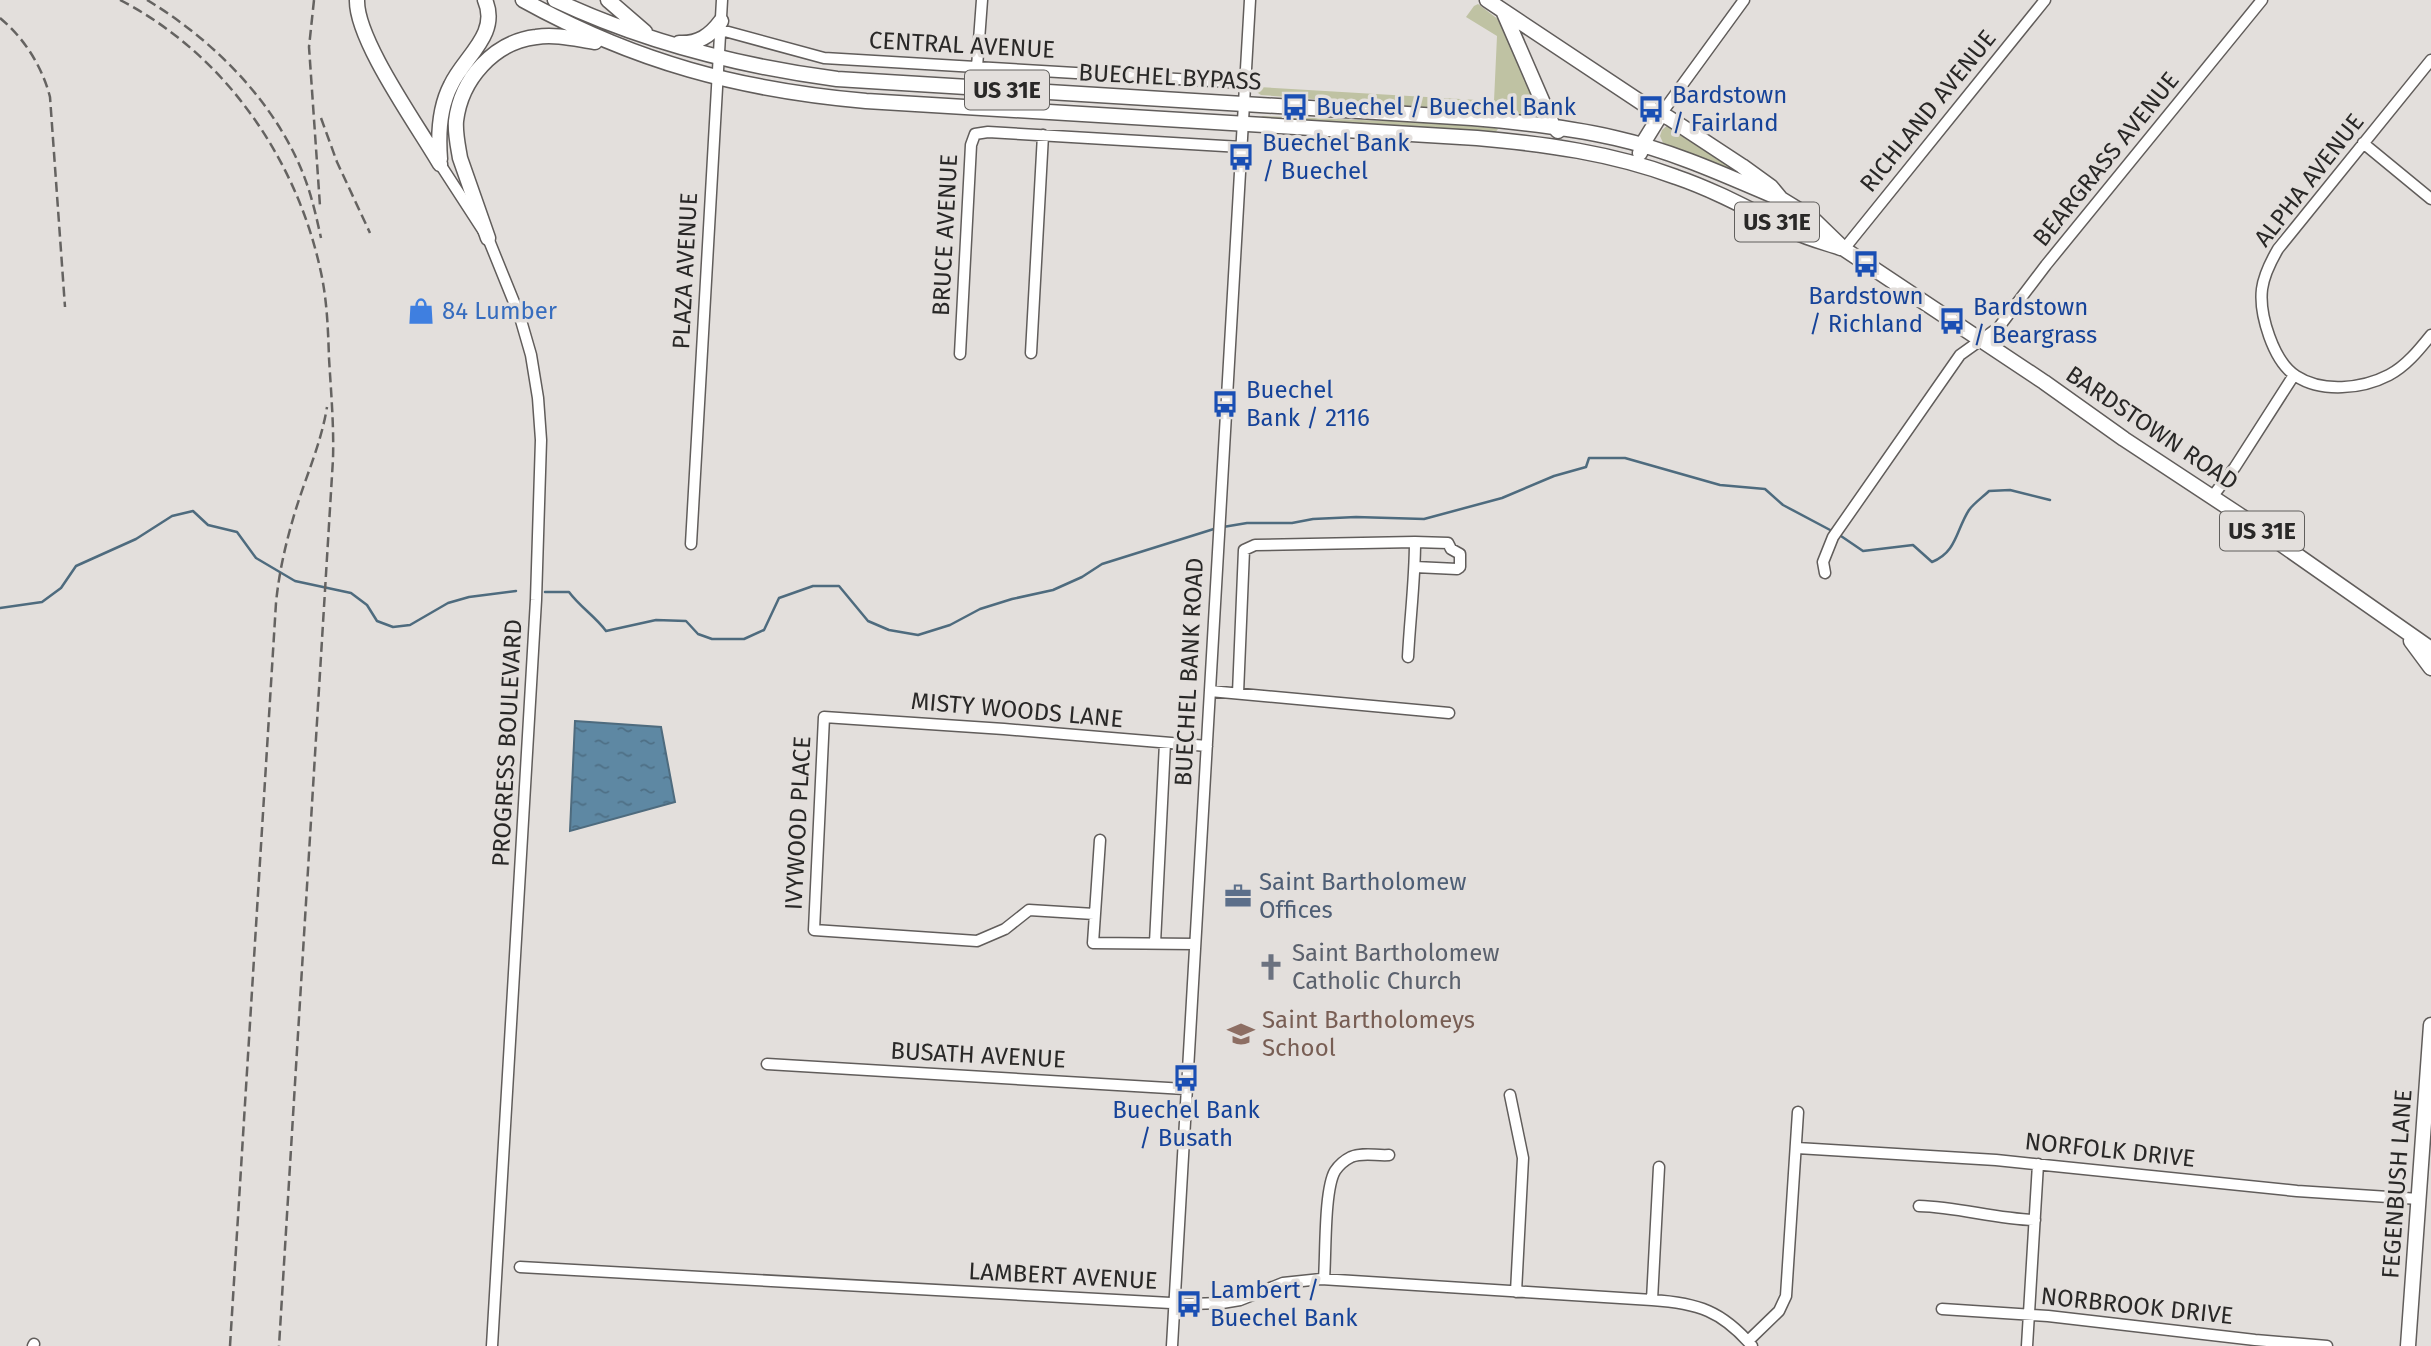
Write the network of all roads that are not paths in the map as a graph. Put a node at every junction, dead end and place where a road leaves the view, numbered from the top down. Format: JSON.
{"nodes":[{"id":1,"x":357,"y":0,"type":"edge"},
{"id":2,"x":485,"y":0,"type":"edge"},
{"id":3,"x":523,"y":0,"type":"edge"},
{"id":4,"x":555,"y":0,"type":"edge"},
{"id":5,"x":608,"y":0,"type":"edge"},
{"id":6,"x":722,"y":0,"type":"edge"},
{"id":7,"x":982,"y":0,"type":"edge"},
{"id":8,"x":1250,"y":0,"type":"edge"},
{"id":9,"x":1487,"y":0,"type":"edge"},
{"id":10,"x":1744,"y":0,"type":"edge"},
{"id":11,"x":2045,"y":0,"type":"edge"},
{"id":12,"x":2262,"y":0,"type":"edge"},
{"id":13,"x":1504,"y":12,"type":"junction"},
{"id":14,"x":721,"y":26,"type":"junction"},
{"id":15,"x":660,"y":41,"type":"junction"},
{"id":16,"x":615,"y":46,"type":"junction"},
{"id":17,"x":719,"y":58,"type":"junction"},
{"id":18,"x":2431,"y":60,"type":"edge"},
{"id":19,"x":977,"y":67,"type":"junction"},
{"id":20,"x":717,"y":79,"type":"junction"},
{"id":21,"x":1245,"y":83,"type":"junction"},
{"id":22,"x":1661,"y":114,"type":"junction"},
{"id":23,"x":1243,"y":115,"type":"junction"},
{"id":24,"x":1504,"y":121,"type":"junction"},
{"id":25,"x":1553,"y":126,"type":"junction"},
{"id":26,"x":1043,"y":135,"type":"junction"},
{"id":27,"x":1500,"y":140,"type":"junction"},
{"id":28,"x":2363,"y":143,"type":"junction"},
{"id":29,"x":1643,"y":146,"type":"junction"},
{"id":30,"x":1241,"y":147,"type":"junction"},
{"id":31,"x":1572,"y":149,"type":"junction"},
{"id":32,"x":1636,"y":163,"type":"junction"},
{"id":33,"x":440,"y":164,"type":"junction"},
{"id":34,"x":1781,"y":199,"type":"junction"},
{"id":35,"x":2431,"y":199,"type":"edge"},
{"id":36,"x":1805,"y":214,"type":"junction"},
{"id":37,"x":1796,"y":232,"type":"junction"},
{"id":38,"x":488,"y":238,"type":"junction"},
{"id":39,"x":1844,"y":249,"type":"junction"},
{"id":40,"x":2431,"y":335,"type":"edge"},
{"id":41,"x":1980,"y":341,"type":"junction"},
{"id":42,"x":1031,"y":353,"type":"dead end"},
{"id":43,"x":960,"y":354,"type":"dead end"},
{"id":44,"x":2294,"y":375,"type":"junction"},
{"id":45,"x":2212,"y":498,"type":"junction"},
{"id":46,"x":1415,"y":542,"type":"junction"},
{"id":47,"x":691,"y":544,"type":"dead end"},
{"id":48,"x":1415,"y":567,"type":"junction"},
{"id":49,"x":1825,"y":573,"type":"dead end"},
{"id":50,"x":2401,"y":628,"type":"junction"},
{"id":51,"x":2431,"y":649,"type":"edge"},
{"id":52,"x":1408,"y":657,"type":"dead end"},
{"id":53,"x":2431,"y":668,"type":"edge"},
{"id":54,"x":1210,"y":691,"type":"junction"},
{"id":55,"x":1238,"y":693,"type":"junction"},
{"id":56,"x":1449,"y":713,"type":"dead end"},
{"id":57,"x":824,"y":717,"type":"joint"},
{"id":58,"x":1165,"y":743,"type":"junction"},
{"id":59,"x":1207,"y":746,"type":"junction"},
{"id":60,"x":1100,"y":840,"type":"dead end"},
{"id":61,"x":1094,"y":914,"type":"junction"},
{"id":62,"x":1154,"y":943,"type":"junction"},
{"id":63,"x":1195,"y":944,"type":"junction"},
{"id":64,"x":2431,"y":1024,"type":"edge"},
{"id":65,"x":767,"y":1064,"type":"dead end"},
{"id":66,"x":1185,"y":1089,"type":"junction"},
{"id":67,"x":1510,"y":1095,"type":"dead end"},
{"id":68,"x":1798,"y":1112,"type":"dead end"},
{"id":69,"x":1797,"y":1148,"type":"junction"},
{"id":70,"x":1389,"y":1155,"type":"dead end"},
{"id":71,"x":2038,"y":1164,"type":"junction"},
{"id":72,"x":1659,"y":1167,"type":"dead end"},
{"id":73,"x":2419,"y":1199,"type":"junction"},
{"id":74,"x":1919,"y":1206,"type":"dead end"},
{"id":75,"x":2035,"y":1220,"type":"junction"},
{"id":76,"x":520,"y":1267,"type":"dead end"},
{"id":77,"x":1324,"y":1279,"type":"junction"},
{"id":78,"x":1516,"y":1292,"type":"junction"},
{"id":79,"x":1652,"y":1300,"type":"junction"},
{"id":80,"x":1174,"y":1303,"type":"junction"},
{"id":81,"x":1942,"y":1309,"type":"dead end"},
{"id":82,"x":2030,"y":1315,"type":"junction"},
{"id":83,"x":1750,"y":1344,"type":"edge"},
{"id":84,"x":492,"y":1346,"type":"edge"},
{"id":85,"x":1172,"y":1346,"type":"edge"},
{"id":86,"x":2027,"y":1346,"type":"edge"},
{"id":87,"x":2327,"y":1346,"type":"edge"},
{"id":88,"x":2408,"y":1346,"type":"edge"}],
"edges":[{"from":1,"to":33,"type":"main road"},
{"from":2,"to":33,"type":"main road"},
{"from":3,"to":16,"type":"main road","name":"BUECHEL BYPASS","number":"US 31E"},
{"from":4,"to":15,"type":"main road","name":"BUECHEL BYPASS","number":"US 31E"},
{"from":5,"to":15,"type":"main road"},
{"from":6,"to":14,"type":"street","name":"PLAZA AVENUE"},
{"from":7,"to":19,"type":"street"},
{"from":8,"to":21,"type":"street","name":"BUECHEL BANK ROAD"},
{"from":9,"to":13,"type":"main road","name":"BARDSTOWN ROAD"},
{"from":10,"to":22,"type":"street"},
{"from":11,"to":39,"type":"street","name":"RICHLAND AVENUE"},
{"from":12,"to":41,"type":"street","name":"BEARGRASS AVENUE"},
{"from":13,"to":22,"type":"main road","name":"BARDSTOWN ROAD"},
{"from":13,"to":25,"type":"main road"},
{"from":14,"to":15,"type":"main road"},
{"from":14,"to":17,"type":"street","name":"PLAZA AVENUE"},
{"from":14,"to":19,"type":"street","name":"CENTRAL AVENUE"},
{"from":15,"to":17,"type":"main road","name":"BUECHEL BYPASS","number":"US 31E"},
{"from":16,"to":20,"type":"main road","name":"BUECHEL BYPASS","number":"US 31E"},
{"from":16,"to":38,"type":"main road"},
{"from":17,"to":20,"type":"street","name":"PLAZA AVENUE"},
{"from":17,"to":23,"type":"main road","name":"BUECHEL BYPASS","number":"US 31E"},
{"from":18,"to":28,"type":"street","name":"ALPHA AVENUE"},
{"from":19,"to":21,"type":"street","name":"CENTRAL AVENUE"},
{"from":20,"to":23,"type":"main road","name":"BUECHEL BYPASS","number":"US 31E"},
{"from":20,"to":47,"type":"street","name":"PLAZA AVENUE"},
{"from":21,"to":23,"type":"street","name":"BUECHEL BANK ROAD"},
{"from":22,"to":29,"type":"main road"},
{"from":22,"to":34,"type":"main road","name":"BARDSTOWN ROAD"},
{"from":23,"to":24,"type":"main road","name":"BUECHEL BYPASS","number":"US 31E"},
{"from":23,"to":27,"type":"main road","name":"BUECHEL BYPASS","number":"US 31E"},
{"from":23,"to":30,"type":"street","name":"BUECHEL BANK ROAD"},
{"from":24,"to":25,"type":"main road","name":"BUECHEL BYPASS","number":"US 31E"},
{"from":24,"to":27,"type":"street"},
{"from":25,"to":29,"type":"main road","name":"BUECHEL BYPASS","number":"US 31E"},
{"from":25,"to":31,"type":"main road"},
{"from":26,"to":30,"type":"street","name":"BRUCE AVENUE"},
{"from":26,"to":42,"type":"street"},
{"from":26,"to":43,"type":"street","name":"BRUCE AVENUE"},
{"from":27,"to":31,"type":"main road","name":"BUECHEL BYPASS","number":"US 31E"},
{"from":28,"to":35,"type":"street"},
{"from":28,"to":44,"type":"street","name":"ALPHA AVENUE"},
{"from":29,"to":32,"type":"main road"},
{"from":29,"to":34,"type":"main road","name":"BUECHEL BYPASS","number":"US 31E"},
{"from":30,"to":54,"type":"street","name":"BUECHEL BANK ROAD"},
{"from":31,"to":32,"type":"main road","name":"BUECHEL BYPASS","number":"US 31E"},
{"from":32,"to":37,"type":"main road","name":"BARDSTOWN ROAD","number":"US 31E"},
{"from":33,"to":38,"type":"street","name":"PROGRESS BOULEVARD"},
{"from":34,"to":36,"type":"main road","name":"BARDSTOWN ROAD","number":"US 31E"},
{"from":36,"to":37,"type":"main road"},
{"from":36,"to":39,"type":"main road","name":"BARDSTOWN ROAD","number":"US 31E"},
{"from":37,"to":39,"type":"main road","name":"BARDSTOWN ROAD","number":"US 31E"},
{"from":38,"to":84,"type":"street","name":"PROGRESS BOULEVARD"},
{"from":39,"to":41,"type":"main road","name":"BARDSTOWN ROAD","number":"US 31E"},
{"from":40,"to":44,"type":"street"},
{"from":41,"to":45,"type":"main road","name":"BARDSTOWN ROAD","number":"US 31E"},
{"from":41,"to":49,"type":"street","name":"BEARGRASS AVENUE"},
{"from":44,"to":45,"type":"street"},
{"from":45,"to":50,"type":"main road","name":"BARDSTOWN ROAD","number":"US 31E"},
{"from":46,"to":48,"type":"street"},
{"from":46,"to":48,"type":"street"},
{"from":46,"to":55,"type":"street"},
{"from":48,"to":52,"type":"street"},
{"from":50,"to":51,"type":"main road","name":"BARDSTOWN ROAD","number":"US 31E"},
{"from":50,"to":53,"type":"main road"},
{"from":54,"to":55,"type":"street"},
{"from":54,"to":59,"type":"street","name":"BUECHEL BANK ROAD"},
{"from":55,"to":56,"type":"street"},
{"from":57,"to":58,"type":"street","name":"MISTY WOODS LANE"},
{"from":57,"to":61,"type":"street","name":"IVYWOOD PLACE"},
{"from":58,"to":59,"type":"street","name":"MISTY WOODS LANE"},
{"from":58,"to":62,"type":"street"},
{"from":59,"to":63,"type":"street","name":"BUECHEL BANK ROAD"},
{"from":60,"to":61,"type":"street"},
{"from":61,"to":62,"type":"street"},
{"from":62,"to":63,"type":"street"},
{"from":63,"to":66,"type":"street","name":"BUECHEL BANK ROAD"},
{"from":64,"to":73,"type":"main road","name":"FEGENBUSH LANE"},
{"from":65,"to":66,"type":"street","name":"BUSATH AVENUE"},
{"from":66,"to":80,"type":"street","name":"BUECHEL BANK ROAD"},
{"from":67,"to":78,"type":"street"},
{"from":68,"to":69,"type":"street"},
{"from":69,"to":71,"type":"street","name":"NORFOLK DRIVE"},
{"from":69,"to":83,"type":"street"},
{"from":70,"to":77,"type":"street"},
{"from":71,"to":73,"type":"street","name":"NORFOLK DRIVE"},
{"from":71,"to":75,"type":"street"},
{"from":72,"to":79,"type":"street"},
{"from":73,"to":88,"type":"main road","name":"FEGENBUSH LANE"},
{"from":74,"to":75,"type":"street"},
{"from":75,"to":82,"type":"street"},
{"from":76,"to":80,"type":"street","name":"LAMBERT AVENUE"},
{"from":77,"to":78,"type":"street","name":"LAMBERT AVENUE"},
{"from":77,"to":80,"type":"street","name":"LAMBERT AVENUE"},
{"from":78,"to":79,"type":"street","name":"LAMBERT AVENUE"},
{"from":79,"to":83,"type":"street","name":"LAMBERT AVENUE"},
{"from":80,"to":85,"type":"street","name":"BUECHEL BANK ROAD"},
{"from":81,"to":82,"type":"street","name":"NORBROOK DRIVE"},
{"from":82,"to":86,"type":"street"},
{"from":82,"to":87,"type":"street","name":"NORBROOK DRIVE"}]}
